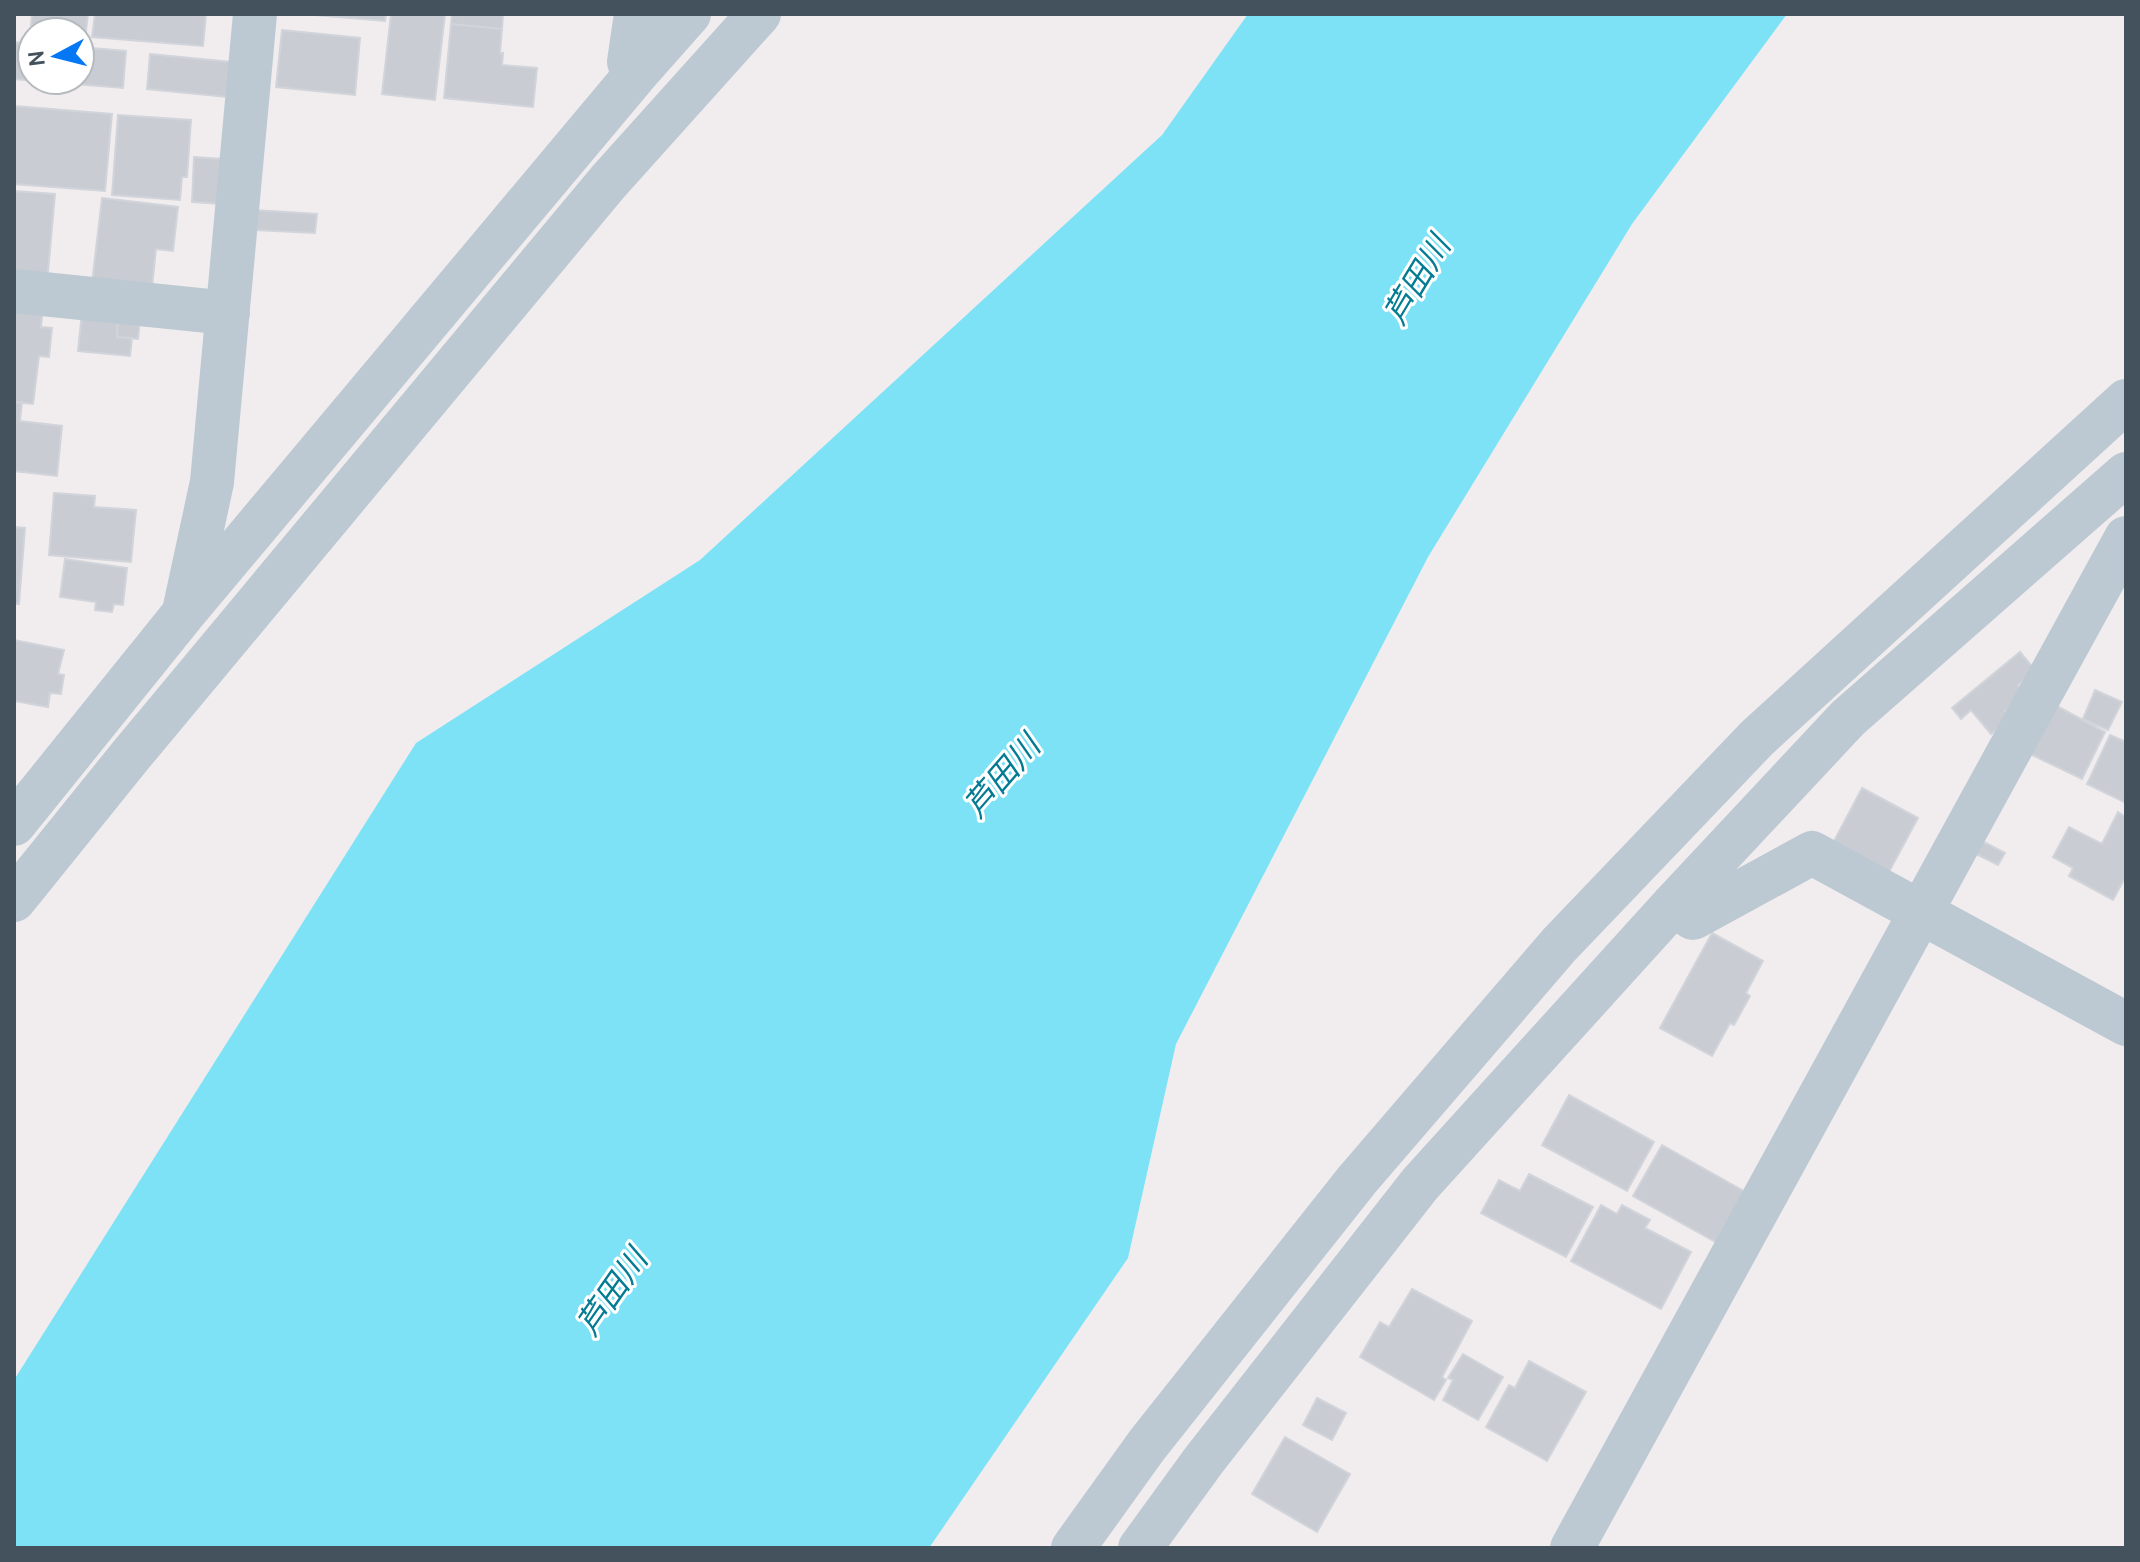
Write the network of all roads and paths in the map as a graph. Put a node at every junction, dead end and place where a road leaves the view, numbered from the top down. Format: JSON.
{"nodes":[{"id":1,"x":255,"y":14,"type":"edge"},
{"id":2,"x":636,"y":14,"type":"edge"},
{"id":3,"x":689,"y":14,"type":"edge"},
{"id":4,"x":759,"y":14,"type":"edge"},
{"id":5,"x":635,"y":75,"type":"junction"},
{"id":6,"x":14,"y":291,"type":"edge"},
{"id":7,"x":228,"y":313,"type":"junction"},
{"id":8,"x":2126,"y":401,"type":"edge"},
{"id":9,"x":2126,"y":474,"type":"edge"},
{"id":10,"x":2126,"y":538,"type":"edge"},
{"id":11,"x":184,"y":613,"type":"junction"},
{"id":12,"x":14,"y":824,"type":"edge"},
{"id":13,"x":14,"y":900,"type":"edge"},
{"id":14,"x":1673,"y":905,"type":"junction"},
{"id":15,"x":1920,"y":912,"type":"junction"},
{"id":16,"x":2126,"y":1024,"type":"edge"},
{"id":17,"x":1073,"y":1548,"type":"edge"},
{"id":18,"x":1140,"y":1548,"type":"edge"},
{"id":19,"x":1572,"y":1548,"type":"edge"}],
"edges":[{"from":1,"to":7,"type":"street"},
{"from":2,"to":5,"type":"street"},
{"from":3,"to":5,"type":"street"},
{"from":4,"to":13,"type":"street"},
{"from":5,"to":11,"type":"street"},
{"from":6,"to":7,"type":"street"},
{"from":7,"to":11,"type":"street"},
{"from":8,"to":17,"type":"street"},
{"from":9,"to":14,"type":"street"},
{"from":10,"to":15,"type":"street"},
{"from":11,"to":12,"type":"street"},
{"from":14,"to":15,"type":"street"},
{"from":14,"to":18,"type":"street"},
{"from":15,"to":16,"type":"street"},
{"from":15,"to":19,"type":"street"}]}
